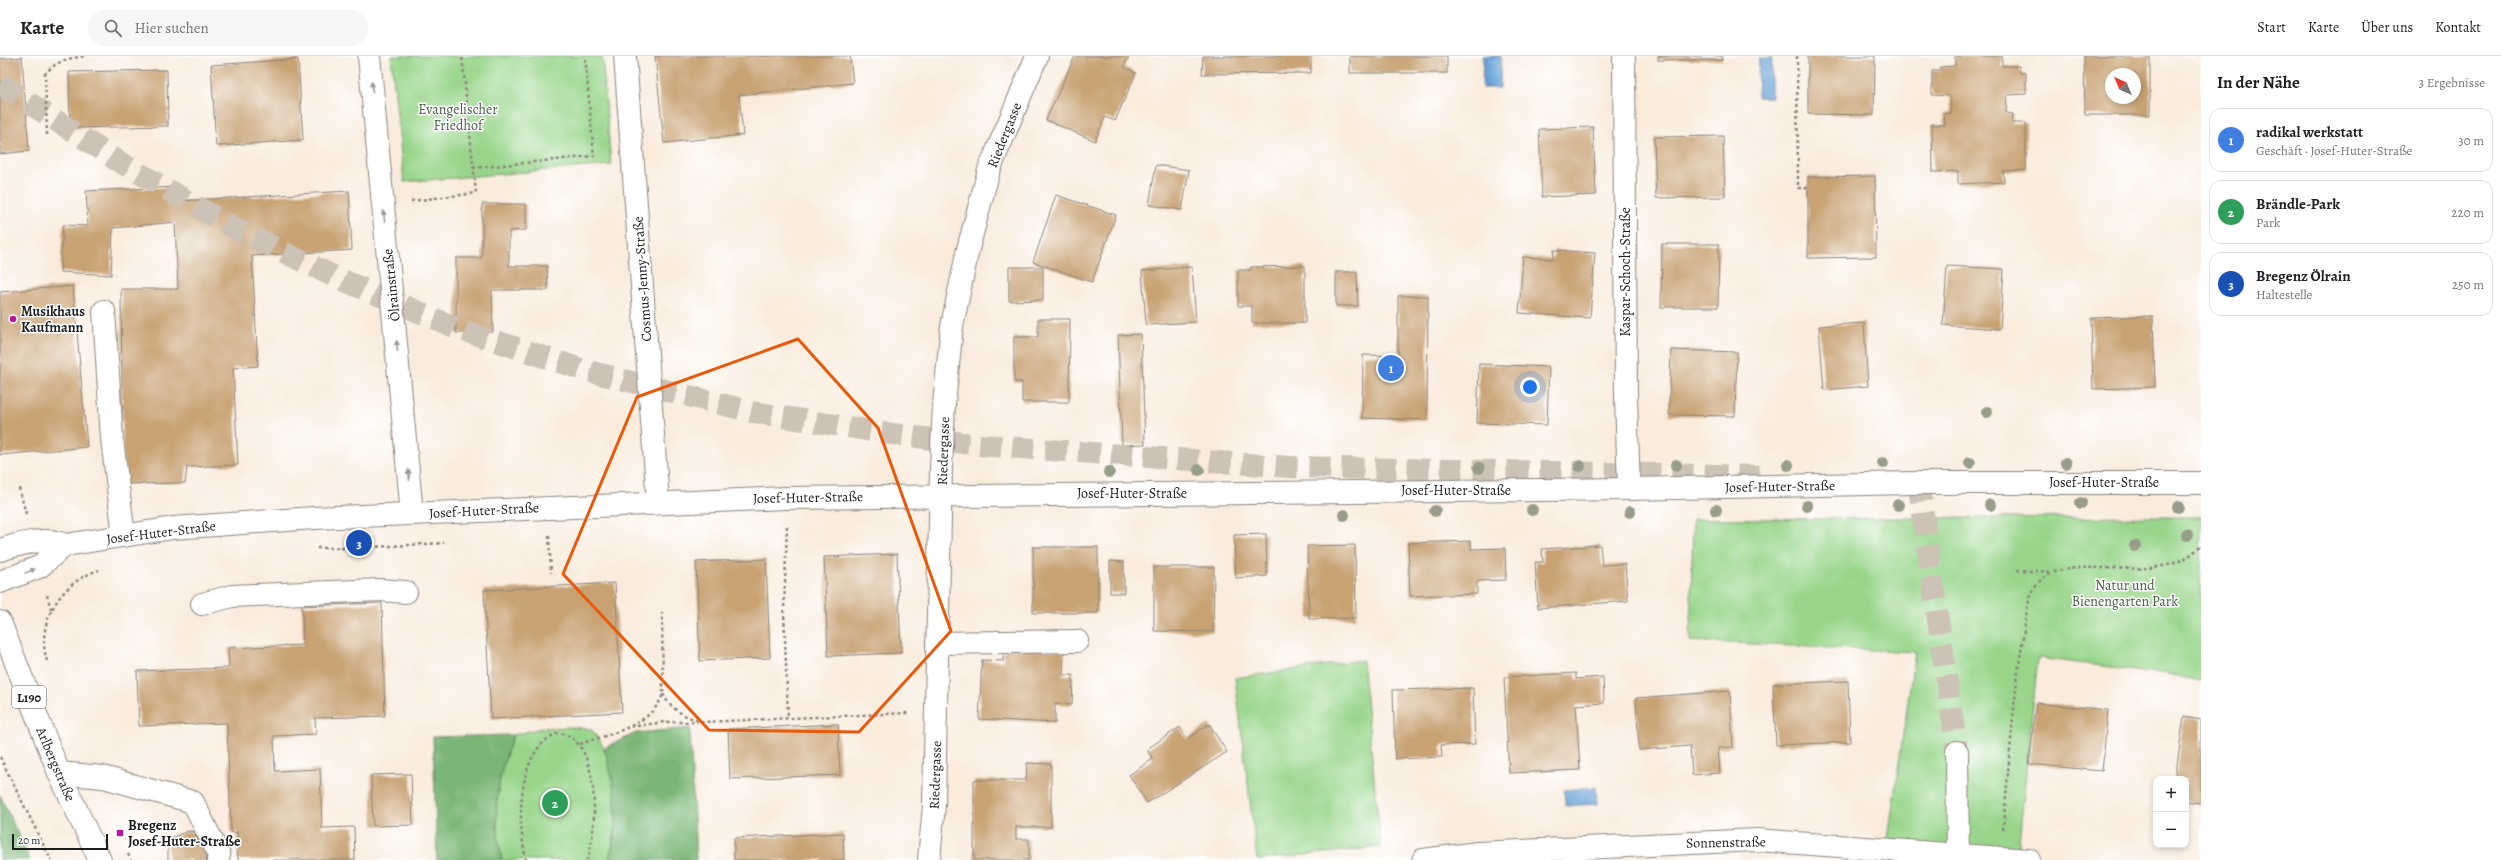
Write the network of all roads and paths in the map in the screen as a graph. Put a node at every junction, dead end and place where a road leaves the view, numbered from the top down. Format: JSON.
{"nodes":[{"id":1,"x":87,"y":56,"type":"edge"},
{"id":2,"x":369,"y":56,"type":"edge"},
{"id":3,"x":462,"y":56,"type":"edge"},
{"id":4,"x":585,"y":56,"type":"edge"},
{"id":5,"x":625,"y":56,"type":"edge"},
{"id":6,"x":1037,"y":56,"type":"edge"},
{"id":7,"x":1624,"y":56,"type":"edge"},
{"id":8,"x":1797,"y":56,"type":"edge"},
{"id":9,"x":47,"y":134,"type":"dead end"},
{"id":10,"x":473,"y":168,"type":"junction"},
{"id":11,"x":1808,"y":188,"type":"dead end"},
{"id":12,"x":383,"y":205,"type":"junction"},
{"id":13,"x":104,"y":311,"type":"dead end"},
{"id":14,"x":2201,"y":483,"type":"edge"},
{"id":15,"x":1629,"y":489,"type":"junction"},
{"id":16,"x":941,"y":494,"type":"junction"},
{"id":17,"x":786,"y":498,"type":"junction"},
{"id":18,"x":658,"y":502,"type":"junction"},
{"id":19,"x":412,"y":514,"type":"junction"},
{"id":20,"x":124,"y":536,"type":"junction"},
{"id":21,"x":549,"y":536,"type":"dead end"},
{"id":22,"x":65,"y":545,"type":"junction"},
{"id":23,"x":2201,"y":545,"type":"edge"},
{"id":24,"x":406,"y":546,"type":"dead end"},
{"id":25,"x":315,"y":548,"type":"dead end"},
{"id":26,"x":0,"y":550,"type":"edge"},
{"id":27,"x":107,"y":568,"type":"dead end"},
{"id":28,"x":2017,"y":570,"type":"dead end"},
{"id":29,"x":2053,"y":572,"type":"junction"},
{"id":30,"x":551,"y":573,"type":"dead end"},
{"id":31,"x":0,"y":582,"type":"edge"},
{"id":32,"x":406,"y":592,"type":"dead end"},
{"id":33,"x":202,"y":604,"type":"dead end"},
{"id":34,"x":662,"y":612,"type":"dead end"},
{"id":35,"x":0,"y":622,"type":"edge"},
{"id":36,"x":39,"y":637,"type":"dead end"},
{"id":37,"x":1077,"y":641,"type":"dead end"},
{"id":38,"x":937,"y":643,"type":"junction"},
{"id":39,"x":663,"y":694,"type":"junction"},
{"id":40,"x":937,"y":712,"type":"junction"},
{"id":41,"x":788,"y":718,"type":"junction"},
{"id":42,"x":702,"y":722,"type":"junction"},
{"id":43,"x":628,"y":727,"type":"junction"},
{"id":44,"x":580,"y":744,"type":"junction"},
{"id":45,"x":1957,"y":752,"type":"tunnel mouth"},
{"id":46,"x":0,"y":757,"type":"edge"},
{"id":47,"x":59,"y":773,"type":"junction"},
{"id":48,"x":1958,"y":858,"type":"edge"},
{"id":49,"x":2000,"y":858,"type":"junction"},
{"id":50,"x":51,"y":860,"type":"edge"},
{"id":51,"x":100,"y":860,"type":"edge"},
{"id":52,"x":218,"y":860,"type":"edge"},
{"id":53,"x":526,"y":860,"type":"edge"},
{"id":54,"x":587,"y":860,"type":"edge"},
{"id":55,"x":929,"y":860,"type":"edge"},
{"id":56,"x":1423,"y":860,"type":"edge"},
{"id":57,"x":2030,"y":860,"type":"edge"}],
"edges":[{"from":1,"to":9,"type":"path"},
{"from":12,"to":2,"type":"street","name":"Ölrainstraße","one_way":true},
{"from":3,"to":10,"type":"path"},
{"from":4,"to":10,"type":"path"},
{"from":5,"to":18,"type":"street","name":"Cosmus-Jenny-Straße"},
{"from":6,"to":16,"type":"street","name":"Riedergasse"},
{"from":7,"to":15,"type":"street","name":"Kaspar-Schoch-Straße"},
{"from":8,"to":11,"type":"path"},
{"from":10,"to":12,"type":"path"},
{"from":19,"to":12,"type":"street","name":"Ölrainstraße","one_way":true},
{"from":13,"to":20,"type":"street"},
{"from":14,"to":15,"type":"street","name":"Josef-Huter-Straße"},
{"from":15,"to":16,"type":"street","name":"Josef-Huter-Straße"},
{"from":16,"to":17,"type":"street","name":"Josef-Huter-Straße"},
{"from":16,"to":38,"type":"street","name":"Riedergasse"},
{"from":17,"to":18,"type":"street","name":"Josef-Huter-Straße"},
{"from":17,"to":41,"type":"path"},
{"from":18,"to":19,"type":"street","name":"Josef-Huter-Straße"},
{"from":19,"to":20,"type":"street","name":"Josef-Huter-Straße"},
{"from":20,"to":22,"type":"street","name":"Josef-Huter-Straße"},
{"from":21,"to":30,"type":"path"},
{"from":22,"to":26,"type":"street","name":"Josef-Huter-Straße"},
{"from":31,"to":22,"type":"street","one_way":true},
{"from":23,"to":29,"type":"path"},
{"from":24,"to":25,"type":"path"},
{"from":27,"to":36,"type":"path"},
{"from":28,"to":29,"type":"path"},
{"from":29,"to":49,"type":"path"},
{"from":32,"to":33,"type":"street"},
{"from":34,"to":39,"type":"path"},
{"from":35,"to":47,"type":"street","name":"Arlbergstraße","number":"L190"},
{"from":37,"to":38,"type":"street"},
{"from":38,"to":40,"type":"street","name":"Riedergasse"},
{"from":39,"to":42,"type":"path"},
{"from":39,"to":43,"type":"path"},
{"from":40,"to":41,"type":"path"},
{"from":40,"to":55,"type":"street","name":"Riedergasse"},
{"from":41,"to":42,"type":"path"},
{"from":42,"to":43,"type":"path"},
{"from":43,"to":44,"type":"path"},
{"from":44,"to":53,"type":"path"},
{"from":44,"to":54,"type":"path"},
{"from":45,"to":48,"type":"street"},
{"from":46,"to":50,"type":"path"},
{"from":47,"to":51,"type":"street","name":"Arlbergstraße","number":"L190"},
{"from":47,"to":52,"type":"street"},
{"from":48,"to":49,"type":"street","name":"Sonnenstraße"},
{"from":48,"to":56,"type":"street","name":"Sonnenstraße"},
{"from":49,"to":57,"type":"street","name":"Sonnenstraße"}]}
